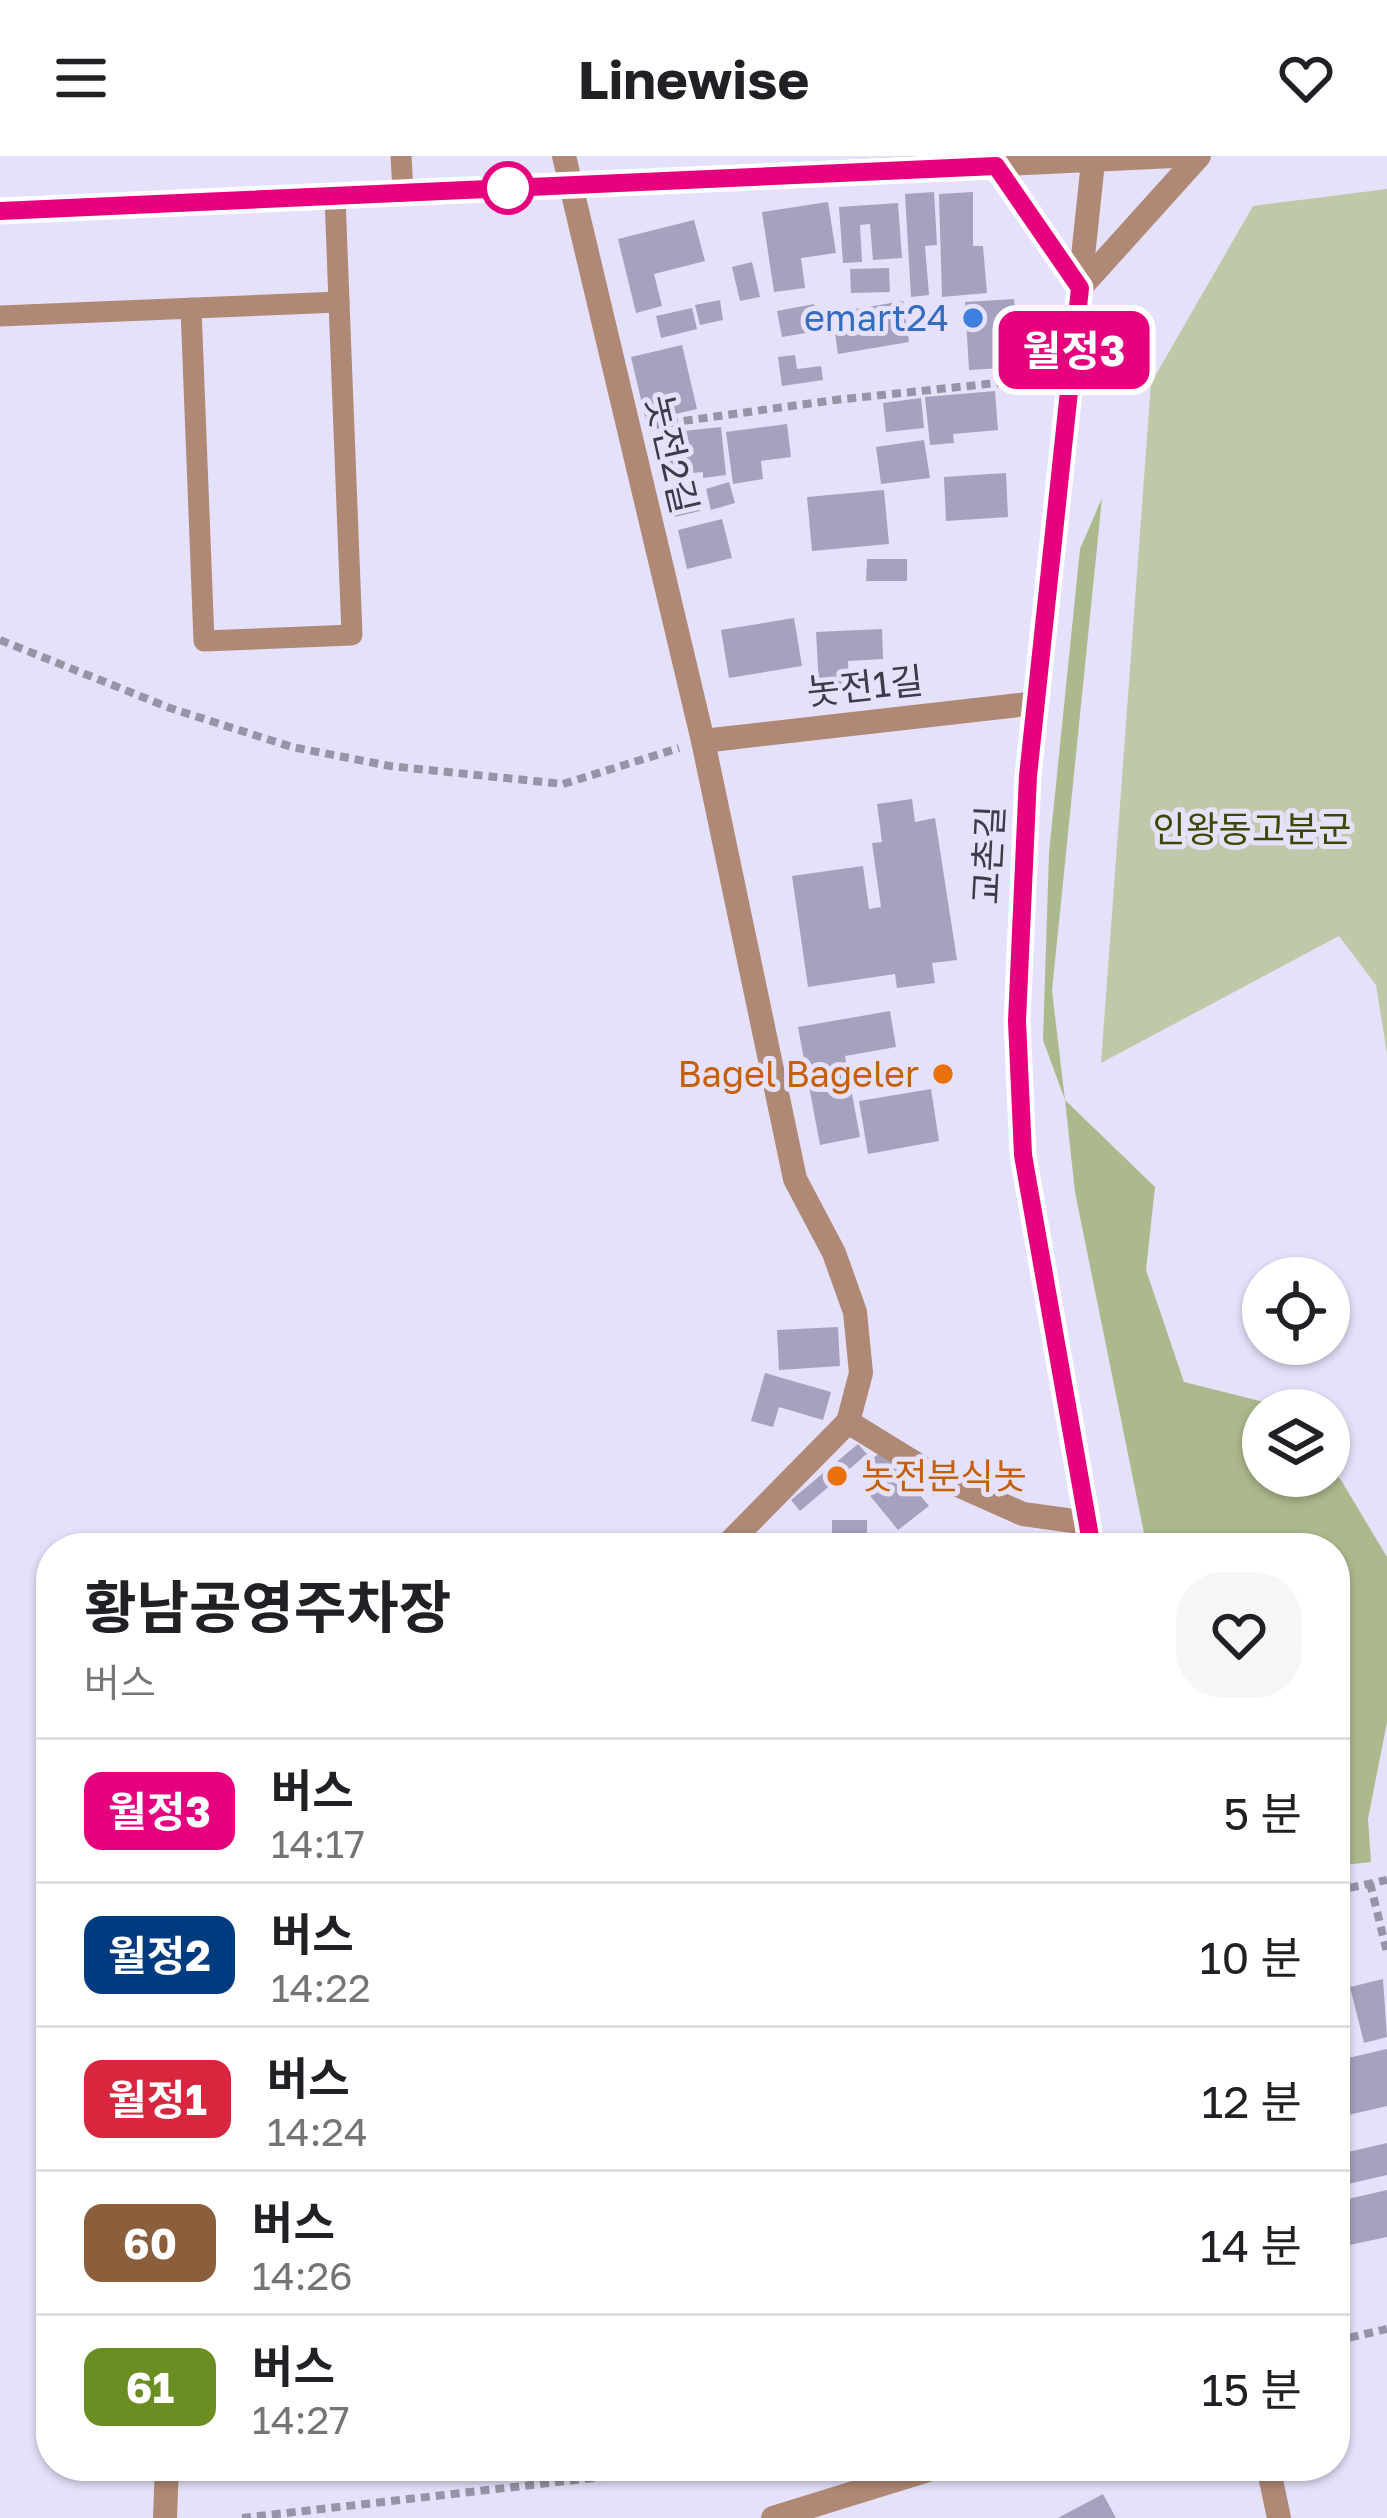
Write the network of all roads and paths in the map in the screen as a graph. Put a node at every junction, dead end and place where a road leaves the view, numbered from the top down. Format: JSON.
{"nodes":[{"id":1,"x":401,"y":156,"type":"edge"},
{"id":2,"x":564,"y":156,"type":"edge"},
{"id":3,"x":1174,"y":156,"type":"edge"},
{"id":4,"x":1199,"y":156,"type":"edge"},
{"id":5,"x":1093,"y":162,"type":"junction"},
{"id":6,"x":996,"y":166,"type":"junction"},
{"id":7,"x":572,"y":185,"type":"junction"},
{"id":8,"x":403,"y":192,"type":"junction"},
{"id":9,"x":335,"y":196,"type":"junction"},
{"id":10,"x":0,"y":211,"type":"edge"},
{"id":11,"x":1080,"y":288,"type":"junction"},
{"id":12,"x":339,"y":302,"type":"junction"},
{"id":13,"x":191,"y":308,"type":"junction"},
{"id":14,"x":0,"y":316,"type":"edge"},
{"id":15,"x":1072,"y":375,"type":"junction"},
{"id":16,"x":629,"y":429,"type":"junction"},
{"id":17,"x":0,"y":640,"type":"edge"},
{"id":18,"x":1036,"y":703,"type":"junction"},
{"id":19,"x":703,"y":741,"type":"junction"},
{"id":20,"x":848,"y":1422,"type":"junction"},
{"id":21,"x":739,"y":1533,"type":"edge"},
{"id":22,"x":1081,"y":1533,"type":"edge"},
{"id":23,"x":1089,"y":1533,"type":"edge"},
{"id":24,"x":1387,"y":1880,"type":"edge"},
{"id":25,"x":1370,"y":1883,"type":"junction"},
{"id":26,"x":1350,"y":1888,"type":"edge"},
{"id":27,"x":1387,"y":1952,"type":"edge"},
{"id":28,"x":1387,"y":2330,"type":"edge"},
{"id":29,"x":1350,"y":2338,"type":"edge"},
{"id":30,"x":166,"y":2481,"type":"edge"},
{"id":31,"x":567,"y":2481,"type":"edge"},
{"id":32,"x":893,"y":2481,"type":"edge"},
{"id":33,"x":1271,"y":2481,"type":"edge"},
{"id":34,"x":165,"y":2518,"type":"edge"},
{"id":35,"x":242,"y":2518,"type":"edge"},
{"id":36,"x":773,"y":2518,"type":"edge"},
{"id":37,"x":1280,"y":2518,"type":"edge"}],
"edges":[{"from":1,"to":8,"type":"lane"},
{"from":2,"to":7,"type":"street","name":"놋전2길"},
{"from":3,"to":5,"type":"street"},
{"from":4,"to":11,"type":"street"},
{"from":5,"to":6,"type":"street"},
{"from":5,"to":11,"type":"street","name":"교촌길"},
{"from":6,"to":7,"type":"street"},
{"from":6,"to":11,"type":"street"},
{"from":7,"to":8,"type":"street"},
{"from":7,"to":16,"type":"street","name":"놋전2길"},
{"from":8,"to":9,"type":"street"},
{"from":9,"to":10,"type":"street"},
{"from":9,"to":12,"type":"lane"},
{"from":11,"to":15,"type":"street","name":"교촌길"},
{"from":12,"to":13,"type":"lane"},
{"from":12,"to":13,"type":"lane"},
{"from":13,"to":14,"type":"lane"},
{"from":15,"to":16,"type":"path"},
{"from":15,"to":18,"type":"street","name":"교촌길"},
{"from":16,"to":19,"type":"street","name":"놋전2길"},
{"from":17,"to":19,"type":"path"},
{"from":18,"to":19,"type":"street","name":"놋전1길"},
{"from":18,"to":23,"type":"street","name":"교촌길"},
{"from":19,"to":20,"type":"street","name":"놋전2길"},
{"from":20,"to":21,"type":"street"},
{"from":20,"to":22,"type":"street"},
{"from":24,"to":25,"type":"path"},
{"from":25,"to":26,"type":"path"},
{"from":25,"to":27,"type":"path"},
{"from":28,"to":29,"type":"path"},
{"from":30,"to":34,"type":"street"},
{"from":31,"to":35,"type":"path"},
{"from":32,"to":36,"type":"street"},
{"from":33,"to":37,"type":"street"}]}
